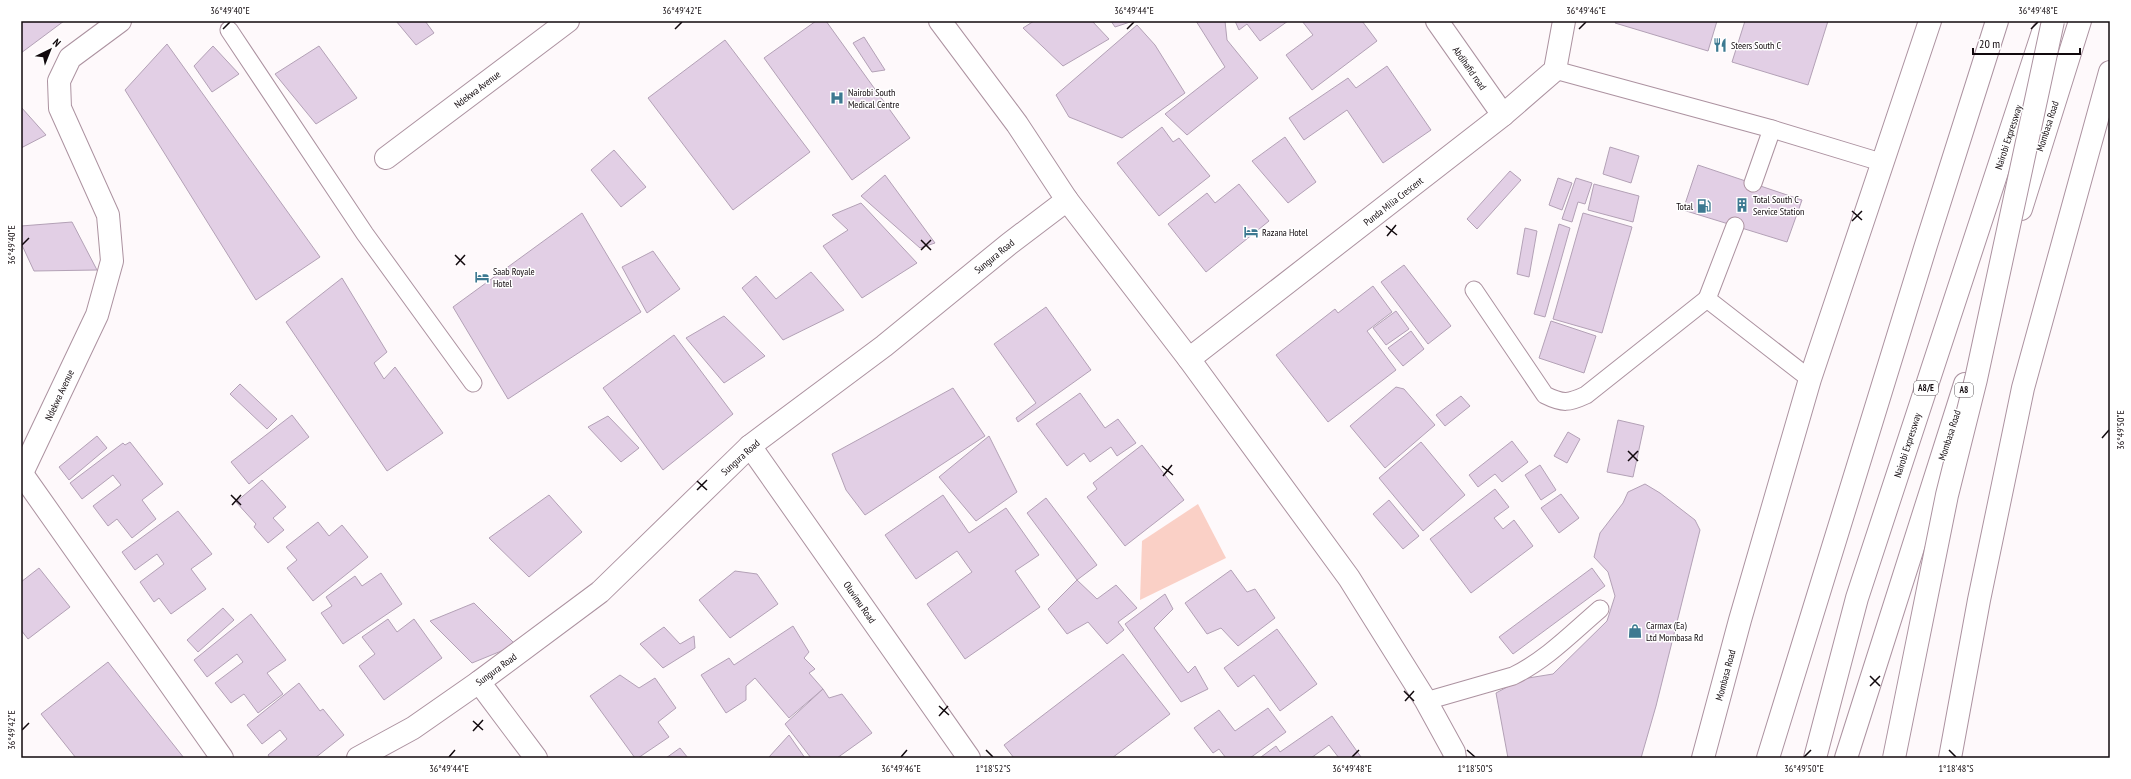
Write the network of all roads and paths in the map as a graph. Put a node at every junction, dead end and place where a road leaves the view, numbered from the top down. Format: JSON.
{"nodes":[{"id":1,"x":120,"y":21,"type":"edge"},
{"id":2,"x":568,"y":21,"type":"edge"},
{"id":3,"x":940,"y":21,"type":"edge"},
{"id":4,"x":1437,"y":21,"type":"edge"},
{"id":5,"x":1564,"y":21,"type":"edge"},
{"id":6,"x":1930,"y":21,"type":"edge"},
{"id":7,"x":1997,"y":21,"type":"edge"},
{"id":8,"x":2046,"y":21,"type":"edge"},
{"id":9,"x":2053,"y":21,"type":"edge"},
{"id":10,"x":2080,"y":21,"type":"edge"},
{"id":11,"x":229,"y":30,"type":"dead end"},
{"id":12,"x":1555,"y":70,"type":"junction"},
{"id":13,"x":2110,"y":72,"type":"edge"},
{"id":14,"x":1503,"y":115,"type":"junction"},
{"id":15,"x":1772,"y":129,"type":"junction"},
{"id":16,"x":386,"y":158,"type":"dead end"},
{"id":17,"x":1884,"y":163,"type":"junction"},
{"id":18,"x":1753,"y":183,"type":"dead end"},
{"id":19,"x":1067,"y":200,"type":"junction"},
{"id":20,"x":1735,"y":226,"type":"dead end"},
{"id":21,"x":1474,"y":290,"type":"dead end"},
{"id":22,"x":1707,"y":299,"type":"junction"},
{"id":23,"x":1189,"y":359,"type":"junction"},
{"id":24,"x":1810,"y":379,"type":"junction"},
{"id":25,"x":473,"y":383,"type":"dead end"},
{"id":26,"x":750,"y":446,"type":"junction"},
{"id":27,"x":21,"y":475,"type":"edge"},
{"id":28,"x":1600,"y":609,"type":"dead end"},
{"id":29,"x":479,"y":682,"type":"junction"},
{"id":30,"x":1426,"y":701,"type":"junction"},
{"id":31,"x":222,"y":758,"type":"edge"},
{"id":32,"x":358,"y":758,"type":"edge"},
{"id":33,"x":536,"y":758,"type":"edge"},
{"id":34,"x":969,"y":758,"type":"edge"},
{"id":35,"x":1455,"y":758,"type":"edge"},
{"id":36,"x":1703,"y":758,"type":"edge"},
{"id":37,"x":1768,"y":758,"type":"edge"},
{"id":38,"x":1815,"y":758,"type":"edge"},
{"id":39,"x":1846,"y":758,"type":"edge"},
{"id":40,"x":1894,"y":758,"type":"edge"},
{"id":41,"x":1950,"y":758,"type":"edge"}],
"edges":[{"from":1,"to":27,"type":"main road","name":"Ndekwa Avenue"},
{"from":2,"to":16,"type":"main road","name":"Ndekwa Avenue"},
{"from":3,"to":19,"type":"main road"},
{"from":4,"to":14,"type":"main road","name":"Abdihafid road"},
{"from":5,"to":12,"type":"main road"},
{"from":6,"to":17,"type":"main road","name":"Mombasa Road"},
{"from":7,"to":37,"type":"main road"},
{"from":8,"to":38,"type":"main road","name":"Nairobi Expressway","number":"A8/E"},
{"from":9,"to":40,"type":"main road","bridge":true},
{"from":10,"to":39,"type":"main road","name":"Mombasa Road","number":"A8"},
{"from":11,"to":25,"type":"lane"},
{"from":12,"to":14,"type":"main road","name":"Punda Milia Crescent"},
{"from":12,"to":15,"type":"lane"},
{"from":13,"to":41,"type":"main road"},
{"from":14,"to":23,"type":"main road","name":"Punda Milia Crescent"},
{"from":15,"to":17,"type":"lane"},
{"from":15,"to":18,"type":"lane"},
{"from":17,"to":24,"type":"main road","name":"Mombasa Road"},
{"from":19,"to":23,"type":"main road"},
{"from":19,"to":26,"type":"main road","name":"Sungura Road"},
{"from":20,"to":22,"type":"lane"},
{"from":21,"to":22,"type":"lane"},
{"from":22,"to":24,"type":"lane"},
{"from":23,"to":30,"type":"main road"},
{"from":24,"to":36,"type":"main road","name":"Mombasa Road"},
{"from":26,"to":29,"type":"main road","name":"Sungura Road"},
{"from":26,"to":34,"type":"main road","name":"Oluvimu Road"},
{"from":27,"to":31,"type":"main road"},
{"from":28,"to":30,"type":"lane"},
{"from":29,"to":32,"type":"main road","name":"Sungura Road"},
{"from":29,"to":33,"type":"main road"},
{"from":30,"to":35,"type":"main road"}]}
